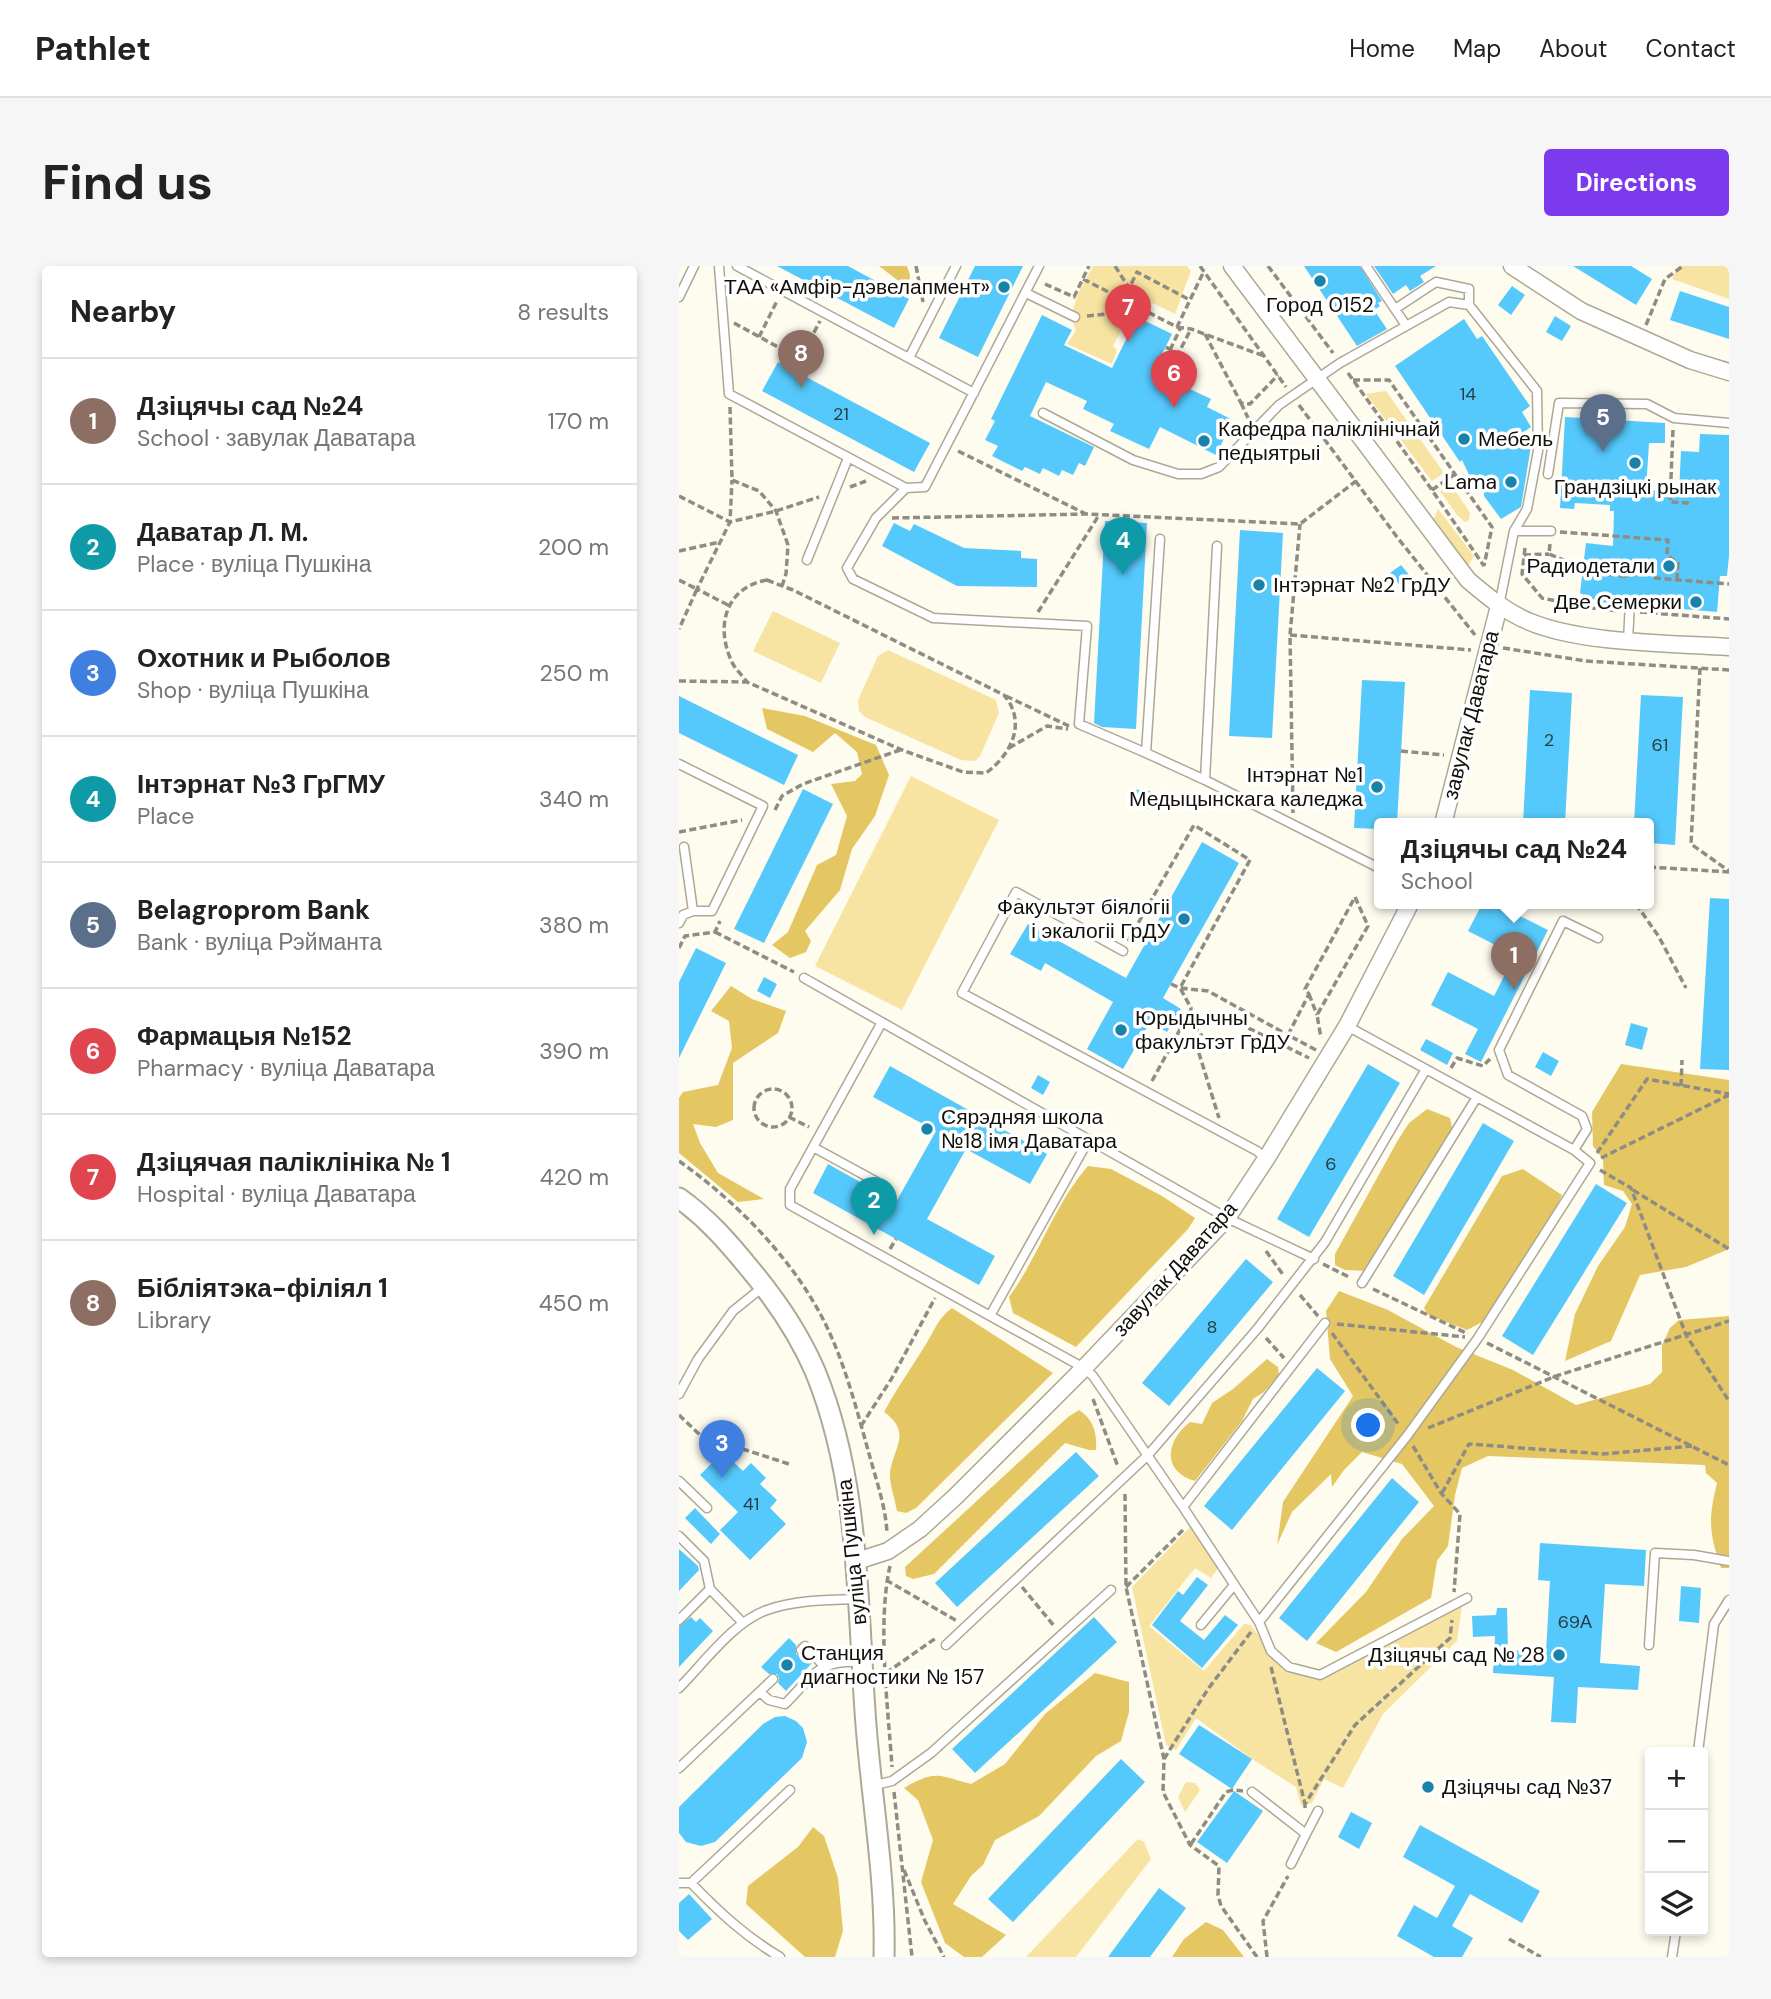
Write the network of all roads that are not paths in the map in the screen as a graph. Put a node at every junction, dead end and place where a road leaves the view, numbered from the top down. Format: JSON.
{"nodes":[{"id":1,"x":694,"y":266,"type":"edge"},
{"id":2,"x":719,"y":266,"type":"edge"},
{"id":3,"x":737,"y":266,"type":"edge"},
{"id":4,"x":955,"y":266,"type":"edge"},
{"id":5,"x":1039,"y":266,"type":"edge"},
{"id":6,"x":1232,"y":266,"type":"edge"},
{"id":7,"x":1366,"y":266,"type":"edge"},
{"id":8,"x":1512,"y":266,"type":"edge"},
{"id":9,"x":1026,"y":293,"type":"junction"},
{"id":10,"x":679,"y":297,"type":"edge"},
{"id":11,"x":1469,"y":305,"type":"junction"},
{"id":12,"x":1395,"y":309,"type":"junction"},
{"id":13,"x":1075,"y":317,"type":"road end"},
{"id":14,"x":1405,"y":324,"type":"junction"},
{"id":15,"x":909,"y":358,"type":"junction"},
{"id":16,"x":1729,"y":372,"type":"edge"},
{"id":17,"x":1316,"y":380,"type":"junction"},
{"id":18,"x":974,"y":393,"type":"junction"},
{"id":19,"x":1043,"y":413,"type":"dead end"},
{"id":20,"x":1729,"y":423,"type":"edge"},
{"id":21,"x":848,"y":458,"type":"junction"},
{"id":22,"x":1548,"y":474,"type":"dead end"},
{"id":23,"x":906,"y":488,"type":"junction"},
{"id":24,"x":1514,"y":531,"type":"junction"},
{"id":25,"x":1551,"y":531,"type":"road end"},
{"id":26,"x":1160,"y":539,"type":"dead end"},
{"id":27,"x":1217,"y":546,"type":"dead end"},
{"id":28,"x":807,"y":560,"type":"dead end"},
{"id":29,"x":1630,"y":603,"type":"dead end"},
{"id":30,"x":1499,"y":606,"type":"junction"},
{"id":31,"x":1628,"y":640,"type":"junction"},
{"id":32,"x":1729,"y":647,"type":"edge"},
{"id":33,"x":1146,"y":753,"type":"junction"},
{"id":34,"x":679,"y":764,"type":"edge"},
{"id":35,"x":1205,"y":780,"type":"junction"},
{"id":36,"x":1445,"y":818,"type":"edge"},
{"id":37,"x":684,"y":847,"type":"dead end"},
{"id":38,"x":1374,"y":866,"type":"edge"},
{"id":39,"x":1406,"y":909,"type":"edge"},
{"id":40,"x":693,"y":911,"type":"junction"},
{"id":41,"x":679,"y":923,"type":"edge"},
{"id":42,"x":1598,"y":938,"type":"dead end"},
{"id":43,"x":1123,"y":951,"type":"road end"},
{"id":44,"x":804,"y":978,"type":"road end"},
{"id":45,"x":882,"y":1021,"type":"junction"},
{"id":46,"x":1347,"y":1026,"type":"junction"},
{"id":47,"x":1426,"y":1069,"type":"junction"},
{"id":48,"x":1477,"y":1097,"type":"junction"},
{"id":49,"x":1089,"y":1139,"type":"junction"},
{"id":50,"x":813,"y":1147,"type":"junction"},
{"id":51,"x":1574,"y":1150,"type":"junction"},
{"id":52,"x":1266,"y":1159,"type":"junction"},
{"id":53,"x":877,"y":1182,"type":"dead end"},
{"id":54,"x":679,"y":1199,"type":"edge"},
{"id":55,"x":1227,"y":1218,"type":"junction"},
{"id":56,"x":1314,"y":1259,"type":"junction"},
{"id":57,"x":1362,"y":1283,"type":"road end"},
{"id":58,"x":764,"y":1286,"type":"junction"},
{"id":59,"x":991,"y":1314,"type":"junction"},
{"id":60,"x":1325,"y":1323,"type":"road end"},
{"id":61,"x":1084,"y":1368,"type":"junction"},
{"id":62,"x":679,"y":1394,"type":"edge"},
{"id":63,"x":1148,"y":1455,"type":"junction"},
{"id":64,"x":679,"y":1481,"type":"edge"},
{"id":65,"x":1183,"y":1507,"type":"junction"},
{"id":66,"x":707,"y":1508,"type":"dead end"},
{"id":67,"x":679,"y":1536,"type":"edge"},
{"id":68,"x":857,"y":1561,"type":"junction"},
{"id":69,"x":1729,"y":1561,"type":"edge"},
{"id":70,"x":1234,"y":1585,"type":"junction"},
{"id":71,"x":710,"y":1589,"type":"junction"},
{"id":72,"x":1111,"y":1590,"type":"road end"},
{"id":73,"x":859,"y":1598,"type":"junction"},
{"id":74,"x":1467,"y":1598,"type":"dead end"},
{"id":75,"x":1729,"y":1600,"type":"edge"},
{"id":76,"x":679,"y":1620,"type":"edge"},
{"id":77,"x":1259,"y":1622,"type":"junction"},
{"id":78,"x":743,"y":1623,"type":"junction"},
{"id":79,"x":1201,"y":1625,"type":"dead end"},
{"id":80,"x":947,"y":1645,"type":"dead end"},
{"id":81,"x":1649,"y":1645,"type":"dead end"},
{"id":82,"x":801,"y":1650,"type":"dead end"},
{"id":83,"x":862,"y":1662,"type":"junction"},
{"id":84,"x":823,"y":1665,"type":"junction"},
{"id":85,"x":773,"y":1679,"type":"dead end"},
{"id":86,"x":679,"y":1688,"type":"edge"},
{"id":87,"x":760,"y":1692,"type":"junction"},
{"id":88,"x":1699,"y":1747,"type":"edge"},
{"id":89,"x":679,"y":1768,"type":"edge"},
{"id":90,"x":871,"y":1786,"type":"junction"},
{"id":91,"x":790,"y":1790,"type":"dead end"},
{"id":92,"x":1252,"y":1791,"type":"road end"},
{"id":93,"x":1318,"y":1811,"type":"dead end"},
{"id":94,"x":1306,"y":1834,"type":"junction"},
{"id":95,"x":1291,"y":1864,"type":"road end"},
{"id":96,"x":679,"y":1883,"type":"edge"},
{"id":97,"x":691,"y":1884,"type":"junction"},
{"id":98,"x":1675,"y":1936,"type":"edge"},
{"id":99,"x":780,"y":1957,"type":"edge"},
{"id":100,"x":884,"y":1957,"type":"edge"},
{"id":101,"x":1672,"y":1957,"type":"edge"}],
"edges":[{"from":1,"to":10,"type":"lane"},
{"from":2,"to":21,"type":"lane"},
{"from":3,"to":15,"type":"lane"},
{"from":4,"to":15,"type":"lane"},
{"from":5,"to":9,"type":"lane"},
{"from":6,"to":17,"type":"street"},
{"from":7,"to":12,"type":"lane"},
{"from":8,"to":16,"type":"street"},
{"from":9,"to":13,"type":"lane"},
{"from":9,"to":18,"type":"lane"},
{"from":11,"to":12,"type":"lane"},
{"from":11,"to":14,"type":"lane"},
{"from":11,"to":24,"type":"lane"},
{"from":12,"to":14,"type":"lane"},
{"from":14,"to":17,"type":"lane"},
{"from":15,"to":18,"type":"lane"},
{"from":17,"to":19,"type":"lane"},
{"from":17,"to":30,"type":"street"},
{"from":18,"to":23,"type":"lane"},
{"from":20,"to":22,"type":"lane"},
{"from":21,"to":23,"type":"lane"},
{"from":21,"to":28,"type":"lane"},
{"from":23,"to":33,"type":"lane"},
{"from":24,"to":25,"type":"lane"},
{"from":24,"to":30,"type":"lane"},
{"from":26,"to":33,"type":"lane"},
{"from":27,"to":35,"type":"lane"},
{"from":29,"to":31,"type":"lane"},
{"from":30,"to":31,"type":"street"},
{"from":30,"to":36,"type":"street","name":"завулак Даватара"},
{"from":31,"to":32,"type":"street"},
{"from":33,"to":35,"type":"lane"},
{"from":34,"to":40,"type":"lane"},
{"from":35,"to":38,"type":"lane"},
{"from":37,"to":40,"type":"lane"},
{"from":39,"to":46,"type":"street","name":"завулак Даватара"},
{"from":40,"to":41,"type":"lane"},
{"from":42,"to":51,"type":"lane"},
{"from":43,"to":52,"type":"lane"},
{"from":44,"to":45,"type":"lane"},
{"from":45,"to":49,"type":"lane"},
{"from":45,"to":50,"type":"lane"},
{"from":46,"to":47,"type":"lane"},
{"from":46,"to":52,"type":"street","name":"завулак Даватара"},
{"from":47,"to":48,"type":"lane"},
{"from":47,"to":56,"type":"lane"},
{"from":48,"to":51,"type":"lane"},
{"from":48,"to":57,"type":"lane"},
{"from":49,"to":55,"type":"lane"},
{"from":49,"to":59,"type":"lane"},
{"from":50,"to":53,"type":"lane"},
{"from":50,"to":59,"type":"lane"},
{"from":51,"to":77,"type":"lane"},
{"from":52,"to":55,"type":"street","name":"завулак Даватара"},
{"from":54,"to":58,"type":"street","name":"вуліца Пушкіна"},
{"from":55,"to":56,"type":"lane"},
{"from":55,"to":61,"type":"street","name":"завулак Даватара"},
{"from":56,"to":63,"type":"lane"},
{"from":58,"to":62,"type":"lane"},
{"from":58,"to":68,"type":"street","name":"вуліца Пушкіна"},
{"from":59,"to":61,"type":"lane"},
{"from":60,"to":65,"type":"lane"},
{"from":61,"to":63,"type":"lane"},
{"from":61,"to":68,"type":"street","name":"завулак Даватара"},
{"from":63,"to":65,"type":"lane"},
{"from":63,"to":80,"type":"lane"},
{"from":64,"to":66,"type":"lane"},
{"from":65,"to":70,"type":"lane"},
{"from":67,"to":71,"type":"lane"},
{"from":68,"to":73,"type":"street","name":"вуліца Пушкіна"},
{"from":69,"to":81,"type":"lane"},
{"from":70,"to":77,"type":"lane"},
{"from":70,"to":79,"type":"lane"},
{"from":71,"to":76,"type":"lane"},
{"from":71,"to":78,"type":"lane"},
{"from":72,"to":90,"type":"lane"},
{"from":73,"to":78,"type":"lane"},
{"from":73,"to":83,"type":"street","name":"вуліца Пушкіна"},
{"from":74,"to":77,"type":"lane"},
{"from":75,"to":88,"type":"lane"},
{"from":78,"to":86,"type":"lane"},
{"from":82,"to":84,"type":"lane"},
{"from":83,"to":84,"type":"lane"},
{"from":83,"to":90,"type":"street","name":"вуліца Пушкіна"},
{"from":84,"to":87,"type":"lane"},
{"from":85,"to":87,"type":"lane"},
{"from":87,"to":89,"type":"lane"},
{"from":90,"to":100,"type":"street","name":"вуліца Пушкіна"},
{"from":91,"to":97,"type":"lane"},
{"from":92,"to":94,"type":"lane"},
{"from":93,"to":94,"type":"lane"},
{"from":94,"to":95,"type":"lane"},
{"from":96,"to":97,"type":"lane"},
{"from":97,"to":99,"type":"lane"},
{"from":98,"to":101,"type":"lane"}]}
